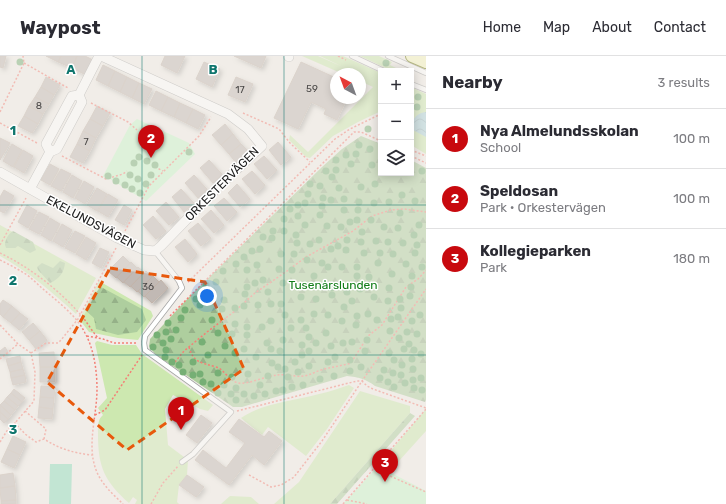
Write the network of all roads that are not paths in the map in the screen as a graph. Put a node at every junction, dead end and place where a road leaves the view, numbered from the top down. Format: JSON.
{"nodes":[{"id":1,"x":100,"y":56,"type":"edge"},
{"id":2,"x":352,"y":56,"type":"edge"},
{"id":3,"x":388,"y":56,"type":"edge"},
{"id":4,"x":412,"y":56,"type":"edge"},
{"id":5,"x":426,"y":62,"type":"edge"},
{"id":6,"x":378,"y":68,"type":"edge"},
{"id":7,"x":426,"y":73,"type":"edge"},
{"id":8,"x":414,"y":85,"type":"edge"},
{"id":9,"x":426,"y":90,"type":"edge"},
{"id":10,"x":0,"y":172,"type":"edge"},
{"id":11,"x":30,"y":189,"type":"junction"},
{"id":12,"x":154,"y":251,"type":"junction"},
{"id":13,"x":182,"y":462,"type":"road end"}],
"edges":[{"from":1,"to":11,"type":"street"},
{"from":1,"to":12,"type":"street","name":"ORKESTERVÄGEN"},
{"from":2,"to":6,"type":"lane"},
{"from":3,"to":7,"type":"lane"},
{"from":4,"to":5,"type":"main road"},
{"from":8,"to":9,"type":"lane"},
{"from":10,"to":11,"type":"street","name":"EKELUNDSVÄGEN"},
{"from":11,"to":12,"type":"street","name":"EKELUNDSVÄGEN"},
{"from":12,"to":13,"type":"lane"}]}
